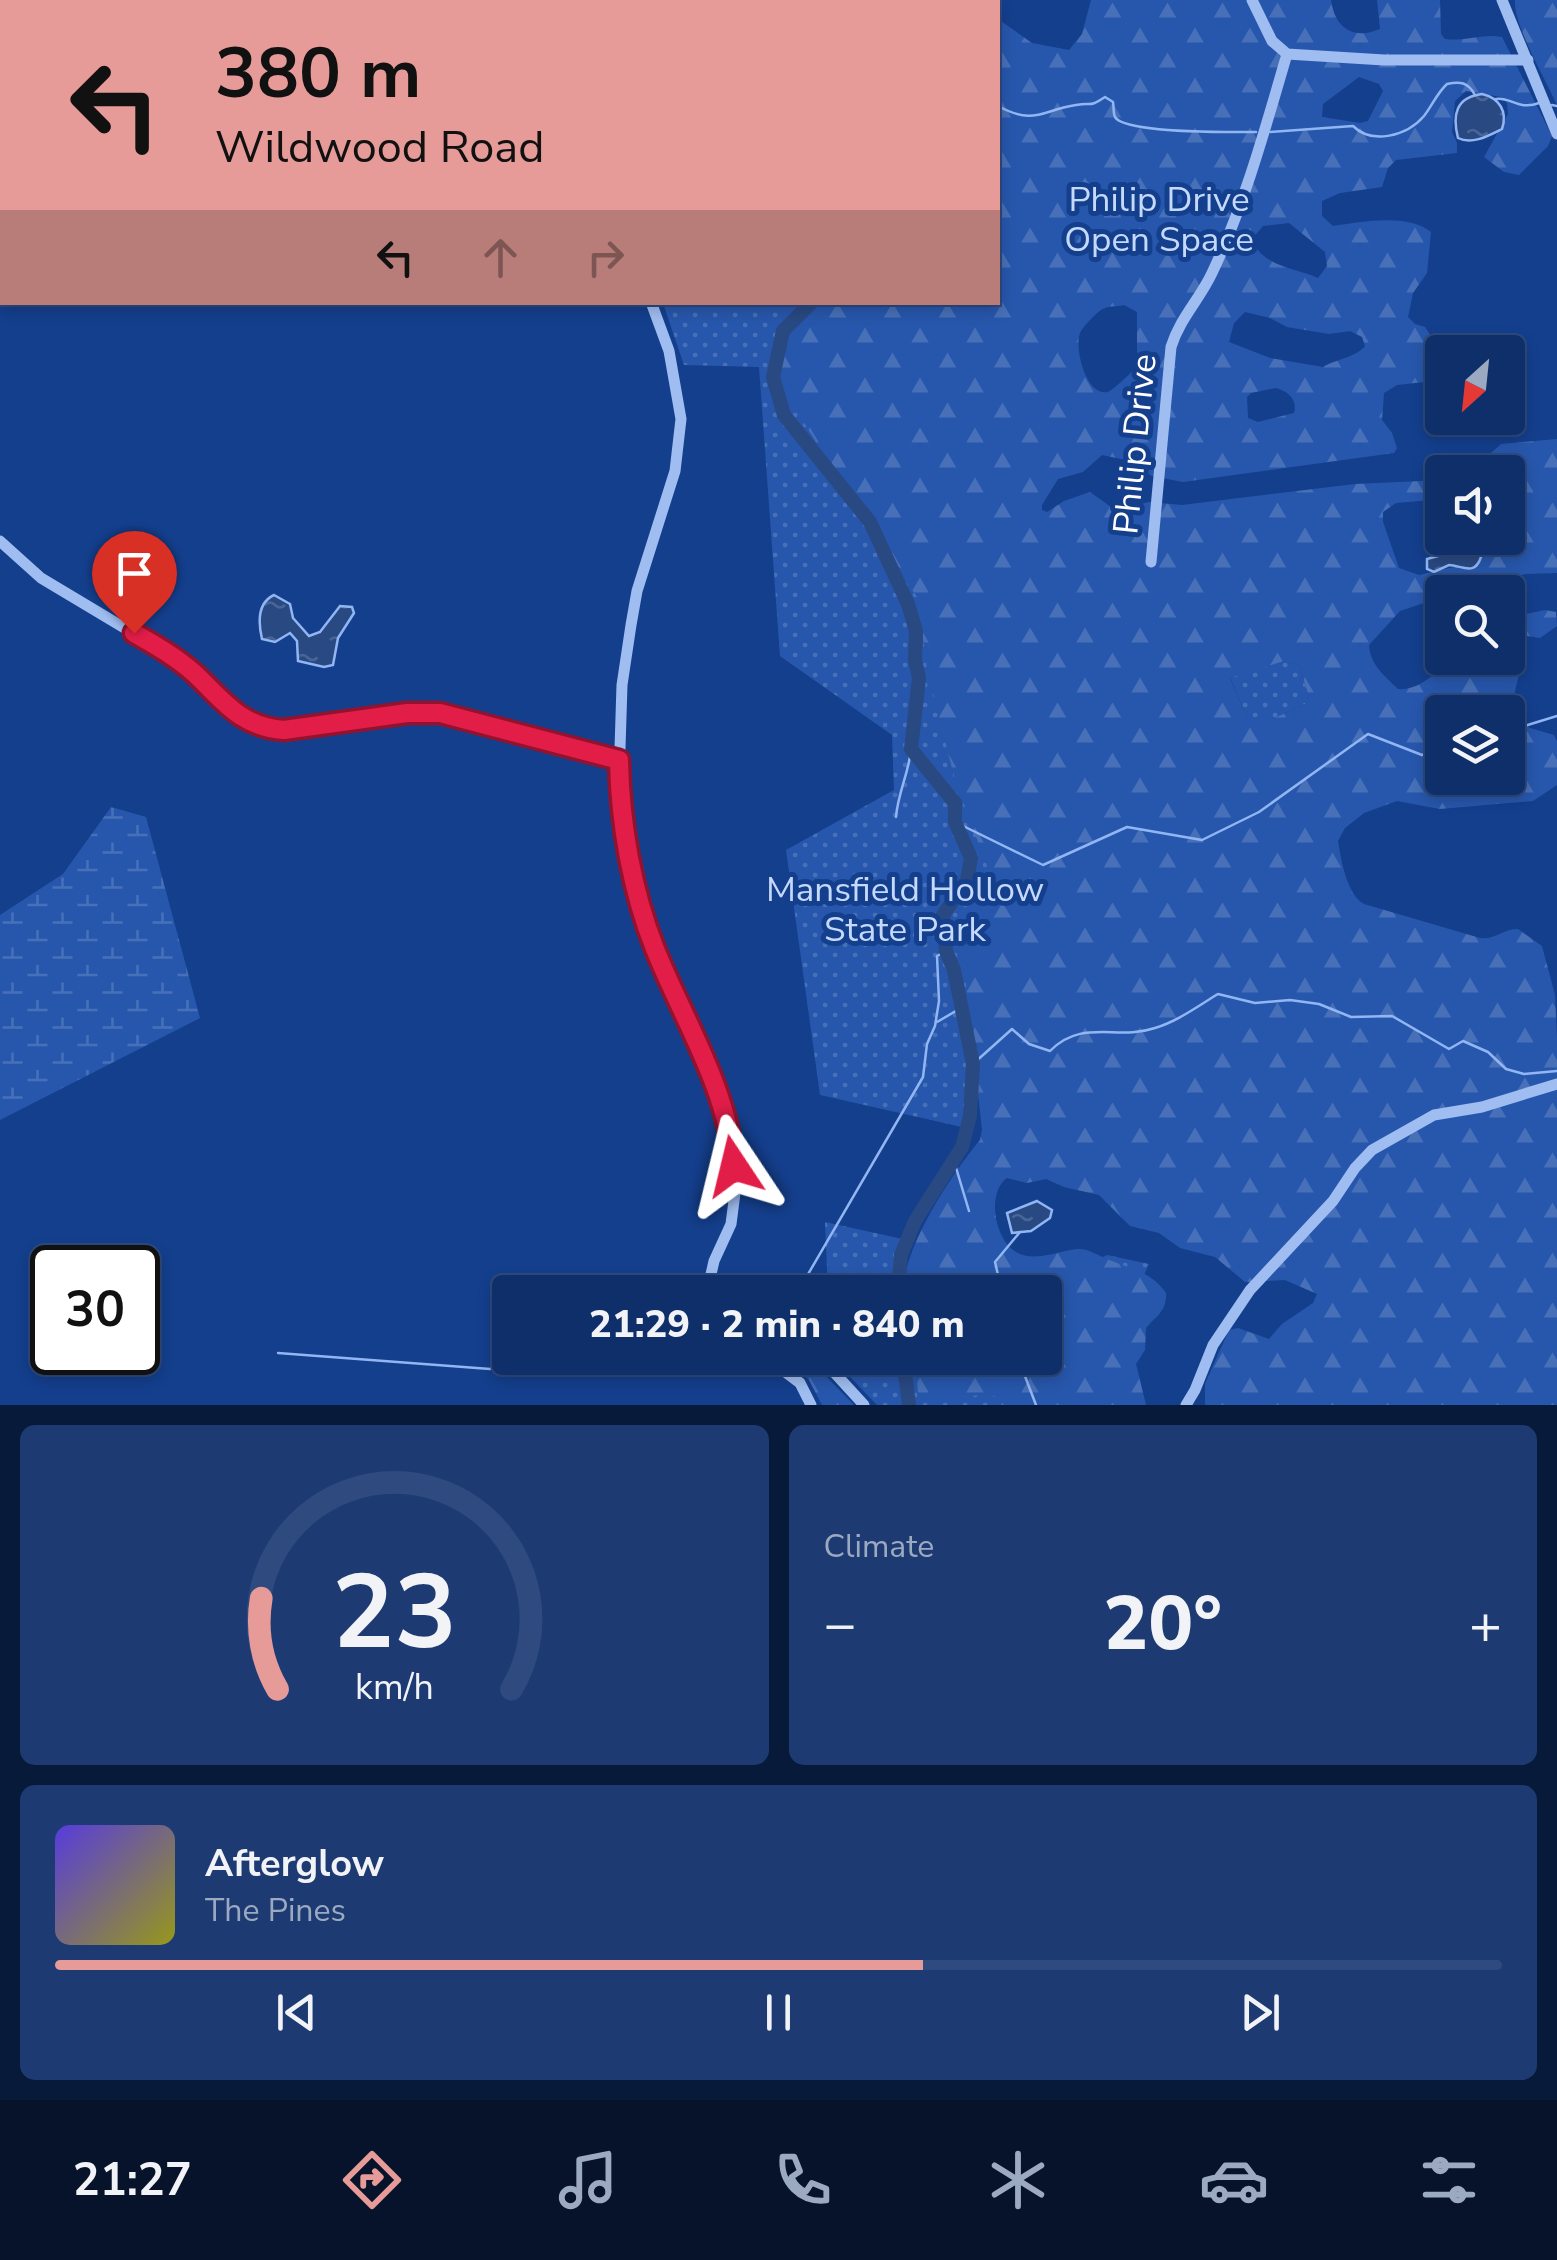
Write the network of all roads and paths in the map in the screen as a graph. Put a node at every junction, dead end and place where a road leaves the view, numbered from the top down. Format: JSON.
{"nodes":[{"id":1,"x":1252,"y":0,"type":"edge"},
{"id":2,"x":1502,"y":0,"type":"edge"},
{"id":3,"x":1287,"y":54,"type":"junction"},
{"id":4,"x":1528,"y":60,"type":"junction"},
{"id":5,"x":1557,"y":134,"type":"edge"},
{"id":6,"x":652,"y":305,"type":"edge"},
{"id":7,"x":0,"y":540,"type":"edge"},
{"id":8,"x":1150,"y":562,"type":"dead end"},
{"id":9,"x":619,"y":760,"type":"junction"},
{"id":10,"x":1557,"y":1084,"type":"edge"},
{"id":11,"x":711,"y":1275,"type":"edge"},
{"id":12,"x":790,"y":1375,"type":"edge"},
{"id":13,"x":837,"y":1375,"type":"edge"},
{"id":14,"x":811,"y":1405,"type":"edge"},
{"id":15,"x":864,"y":1405,"type":"edge"},
{"id":16,"x":1186,"y":1405,"type":"edge"}],
"edges":[{"from":1,"to":3,"type":"street"},
{"from":2,"to":4,"type":"street"},
{"from":3,"to":4,"type":"street"},
{"from":3,"to":8,"type":"street","name":"Philip Drive"},
{"from":4,"to":5,"type":"street"},
{"from":6,"to":9,"type":"street"},
{"from":7,"to":9,"type":"street"},
{"from":9,"to":11,"type":"street"},
{"from":10,"to":16,"type":"street"},
{"from":12,"to":14,"type":"street"},
{"from":13,"to":15,"type":"street"}]}
